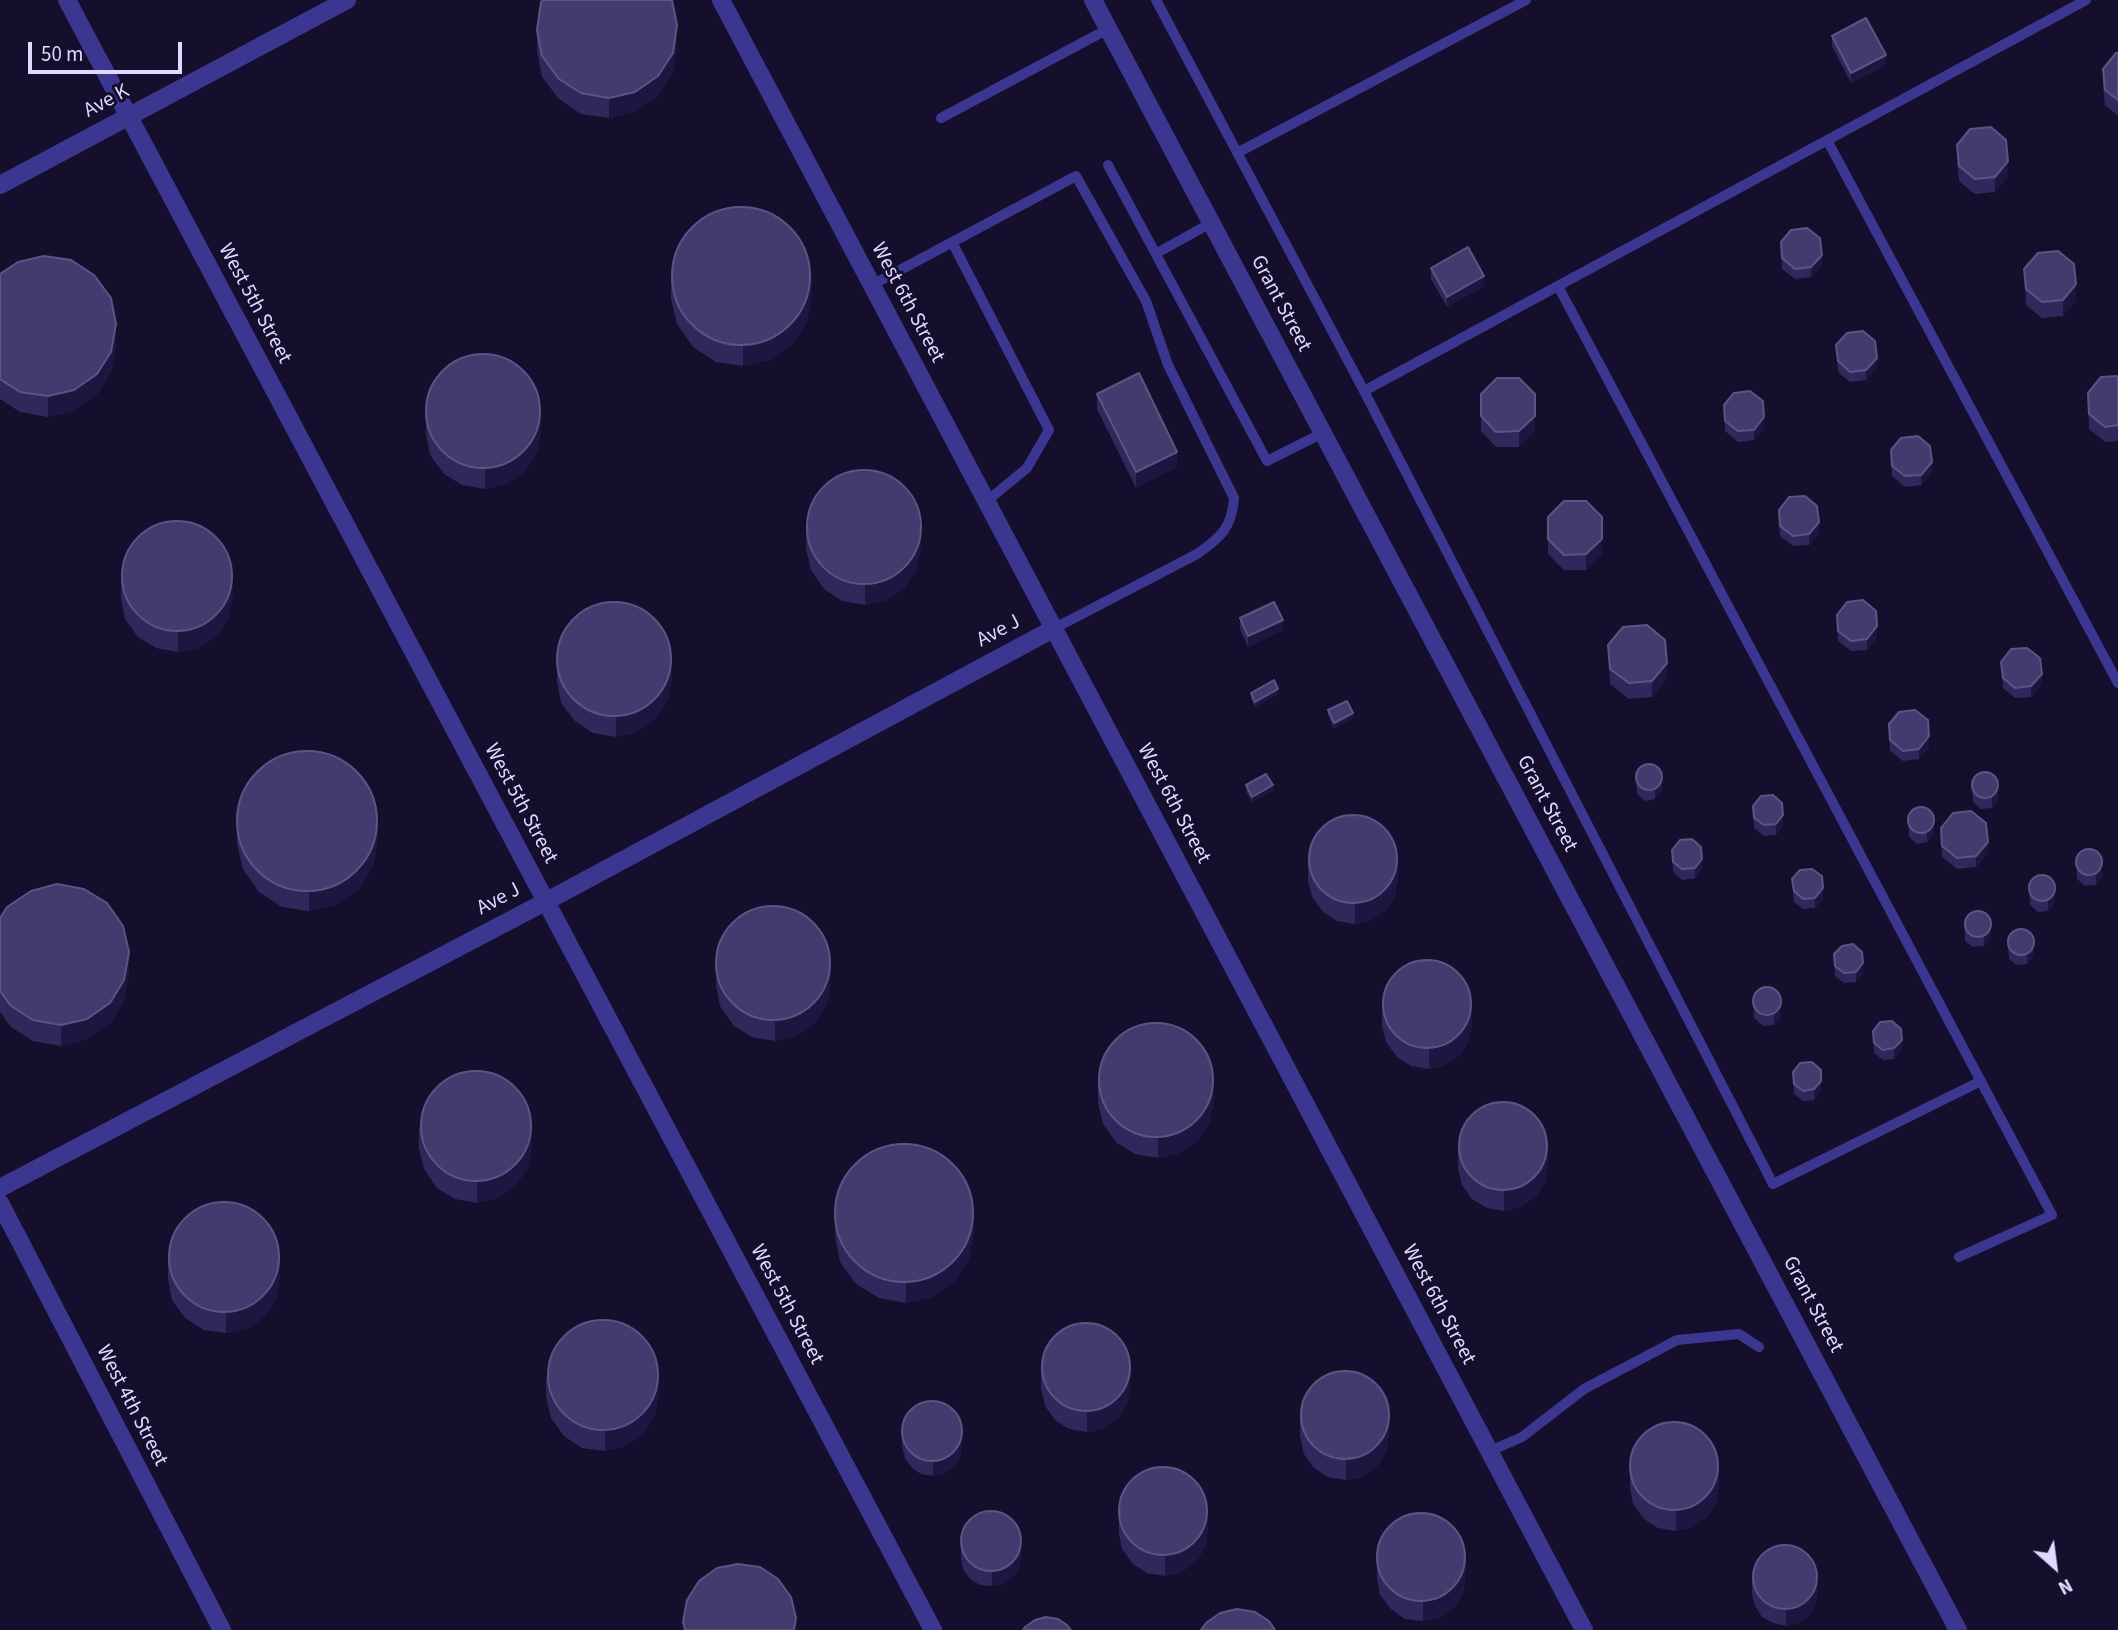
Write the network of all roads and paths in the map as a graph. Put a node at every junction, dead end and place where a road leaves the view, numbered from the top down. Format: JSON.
{"nodes":[{"id":1,"x":67,"y":0,"type":"edge"},
{"id":2,"x":347,"y":0,"type":"edge"},
{"id":3,"x":720,"y":0,"type":"edge"},
{"id":4,"x":1093,"y":0,"type":"edge"},
{"id":5,"x":1156,"y":0,"type":"edge"},
{"id":6,"x":1525,"y":0,"type":"edge"},
{"id":7,"x":2086,"y":0,"type":"edge"},
{"id":8,"x":1108,"y":29,"type":"junction"},
{"id":9,"x":129,"y":116,"type":"junction"},
{"id":10,"x":941,"y":118,"type":"dead end"},
{"id":11,"x":1827,"y":140,"type":"junction"},
{"id":12,"x":1237,"y":153,"type":"junction"},
{"id":13,"x":1108,"y":165,"type":"dead end"},
{"id":14,"x":0,"y":185,"type":"edge"},
{"id":15,"x":1211,"y":223,"type":"junction"},
{"id":16,"x":951,"y":242,"type":"junction"},
{"id":17,"x":1157,"y":253,"type":"junction"},
{"id":18,"x":872,"y":285,"type":"junction"},
{"id":19,"x":1558,"y":286,"type":"junction"},
{"id":20,"x":1364,"y":391,"type":"junction"},
{"id":21,"x":1323,"y":433,"type":"junction"},
{"id":22,"x":987,"y":501,"type":"junction"},
{"id":23,"x":1055,"y":628,"type":"junction"},
{"id":24,"x":2118,"y":683,"type":"edge"},
{"id":25,"x":545,"y":902,"type":"junction"},
{"id":26,"x":1981,"y":1081,"type":"junction"},
{"id":27,"x":0,"y":1188,"type":"edge"},
{"id":28,"x":0,"y":1203,"type":"edge"},
{"id":29,"x":1959,"y":1257,"type":"dead end"},
{"id":30,"x":1759,"y":1348,"type":"dead end"},
{"id":31,"x":1490,"y":1451,"type":"junction"},
{"id":32,"x":1580,"y":1629,"type":"edge"},
{"id":33,"x":222,"y":1630,"type":"edge"},
{"id":34,"x":933,"y":1630,"type":"edge"},
{"id":35,"x":1958,"y":1630,"type":"edge"}],
"edges":[{"from":1,"to":9,"type":"street","name":"West 5th Street"},
{"from":2,"to":9,"type":"street","name":"Ave K"},
{"from":3,"to":18,"type":"street","name":"West 6th Street"},
{"from":4,"to":8,"type":"street","name":"Grant Street"},
{"from":5,"to":12,"type":"lane"},
{"from":6,"to":12,"type":"lane"},
{"from":7,"to":11,"type":"lane"},
{"from":8,"to":10,"type":"lane"},
{"from":8,"to":15,"type":"street","name":"Grant Street"},
{"from":9,"to":14,"type":"street","name":"Ave K"},
{"from":9,"to":25,"type":"street","name":"West 5th Street"},
{"from":11,"to":19,"type":"lane"},
{"from":11,"to":24,"type":"lane"},
{"from":12,"to":20,"type":"lane"},
{"from":13,"to":17,"type":"lane"},
{"from":15,"to":17,"type":"lane"},
{"from":15,"to":21,"type":"street","name":"Grant Street"},
{"from":16,"to":18,"type":"lane"},
{"from":16,"to":22,"type":"lane"},
{"from":16,"to":23,"type":"lane"},
{"from":17,"to":21,"type":"lane"},
{"from":18,"to":22,"type":"street","name":"West 6th Street"},
{"from":19,"to":20,"type":"lane"},
{"from":19,"to":26,"type":"lane"},
{"from":20,"to":26,"type":"lane"},
{"from":21,"to":35,"type":"street","name":"Grant Street"},
{"from":22,"to":23,"type":"street","name":"West 6th Street"},
{"from":23,"to":25,"type":"street","name":"Ave J"},
{"from":23,"to":31,"type":"street","name":"West 6th Street"},
{"from":25,"to":27,"type":"street","name":"Ave J"},
{"from":25,"to":34,"type":"street","name":"West 5th Street"},
{"from":26,"to":29,"type":"lane"},
{"from":28,"to":33,"type":"street","name":"West 4th Street"},
{"from":30,"to":31,"type":"lane"},
{"from":31,"to":32,"type":"street","name":"West 6th Street"}]}
